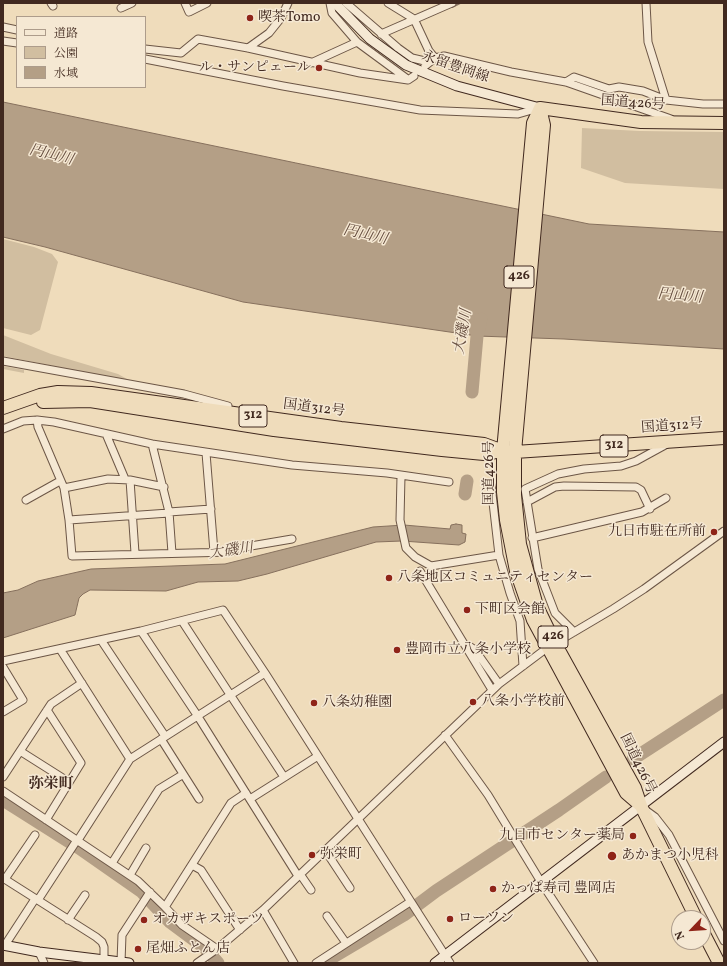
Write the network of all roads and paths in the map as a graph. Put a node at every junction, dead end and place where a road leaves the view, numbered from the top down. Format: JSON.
{"nodes":[{"id":1,"x":132,"y":3,"type":"edge"},
{"id":2,"x":185,"y":3,"type":"edge"},
{"id":3,"x":207,"y":3,"type":"edge"},
{"id":4,"x":288,"y":3,"type":"edge"},
{"id":5,"x":330,"y":3,"type":"edge"},
{"id":6,"x":336,"y":3,"type":"edge"},
{"id":7,"x":346,"y":3,"type":"edge"},
{"id":8,"x":388,"y":3,"type":"edge"},
{"id":9,"x":452,"y":3,"type":"edge"},
{"id":10,"x":646,"y":3,"type":"edge"},
{"id":11,"x":121,"y":8,"type":"dead end"},
{"id":12,"x":414,"y":19,"type":"junction"},
{"id":13,"x":3,"y":27,"type":"edge"},
{"id":14,"x":16,"y":30,"type":"edge"},
{"id":15,"x":381,"y":34,"type":"junction"},
{"id":16,"x":3,"y":41,"type":"edge"},
{"id":17,"x":357,"y":42,"type":"junction"},
{"id":18,"x":16,"y":43,"type":"edge"},
{"id":19,"x":248,"y":48,"type":"junction"},
{"id":20,"x":146,"y":49,"type":"edge"},
{"id":21,"x":146,"y":59,"type":"edge"},
{"id":22,"x":430,"y":62,"type":"junction"},
{"id":23,"x":310,"y":63,"type":"junction"},
{"id":24,"x":566,"y":82,"type":"junction"},
{"id":25,"x":666,"y":100,"type":"junction"},
{"id":26,"x":724,"y":104,"type":"edge"},
{"id":27,"x":540,"y":108,"type":"junction"},
{"id":28,"x":677,"y":121,"type":"junction"},
{"id":29,"x":724,"y":123,"type":"edge"},
{"id":30,"x":3,"y":361,"type":"edge"},
{"id":31,"x":228,"y":406,"type":"dead end"},
{"id":32,"x":3,"y":408,"type":"edge"},
{"id":33,"x":3,"y":414,"type":"edge"},
{"id":34,"x":37,"y":420,"type":"junction"},
{"id":35,"x":3,"y":429,"type":"edge"},
{"id":36,"x":106,"y":434,"type":"junction"},
{"id":37,"x":724,"y":438,"type":"edge"},
{"id":38,"x":671,"y":442,"type":"junction"},
{"id":39,"x":152,"y":444,"type":"junction"},
{"id":40,"x":509,"y":451,"type":"junction"},
{"id":41,"x":206,"y":453,"type":"junction"},
{"id":42,"x":401,"y":476,"type":"junction"},
{"id":43,"x":127,"y":479,"type":"junction"},
{"id":44,"x":449,"y":482,"type":"dead end"},
{"id":45,"x":62,"y":484,"type":"junction"},
{"id":46,"x":492,"y":485,"type":"dead end"},
{"id":47,"x":164,"y":486,"type":"junction"},
{"id":48,"x":509,"y":491,"type":"junction"},
{"id":49,"x":666,"y":498,"type":"dead end"},
{"id":50,"x":26,"y":500,"type":"dead end"},
{"id":51,"x":527,"y":502,"type":"junction"},
{"id":52,"x":211,"y":509,"type":"junction"},
{"id":53,"x":650,"y":509,"type":"junction"},
{"id":54,"x":169,"y":512,"type":"junction"},
{"id":55,"x":132,"y":516,"type":"junction"},
{"id":56,"x":69,"y":520,"type":"junction"},
{"id":57,"x":724,"y":531,"type":"edge"},
{"id":58,"x":532,"y":538,"type":"junction"},
{"id":59,"x":292,"y":539,"type":"dead end"},
{"id":60,"x":214,"y":552,"type":"junction"},
{"id":61,"x":135,"y":553,"type":"junction"},
{"id":62,"x":172,"y":553,"type":"junction"},
{"id":63,"x":499,"y":555,"type":"junction"},
{"id":64,"x":420,"y":572,"type":"dead end"},
{"id":65,"x":182,"y":621,"type":"junction"},
{"id":66,"x":141,"y":631,"type":"junction"},
{"id":67,"x":574,"y":632,"type":"junction"},
{"id":68,"x":101,"y":640,"type":"junction"},
{"id":69,"x":466,"y":646,"type":"junction"},
{"id":70,"x":551,"y":646,"type":"junction"},
{"id":71,"x":60,"y":648,"type":"junction"},
{"id":72,"x":3,"y":660,"type":"edge"},
{"id":73,"x":523,"y":666,"type":"junction"},
{"id":74,"x":3,"y":667,"type":"edge"},
{"id":75,"x":265,"y":673,"type":"junction"},
{"id":76,"x":82,"y":683,"type":"junction"},
{"id":77,"x":499,"y":684,"type":"junction"},
{"id":78,"x":492,"y":690,"type":"junction"},
{"id":79,"x":230,"y":694,"type":"junction"},
{"id":80,"x":47,"y":710,"type":"junction"},
{"id":81,"x":3,"y":712,"type":"edge"},
{"id":82,"x":197,"y":715,"type":"junction"},
{"id":83,"x":445,"y":735,"type":"junction"},
{"id":84,"x":163,"y":738,"type":"junction"},
{"id":85,"x":724,"y":742,"type":"edge"},
{"id":86,"x":20,"y":751,"type":"junction"},
{"id":87,"x":318,"y":756,"type":"junction"},
{"id":88,"x":130,"y":759,"type":"junction"},
{"id":89,"x":182,"y":774,"type":"junction"},
{"id":90,"x":3,"y":777,"type":"edge"},
{"id":91,"x":284,"y":777,"type":"junction"},
{"id":92,"x":69,"y":782,"type":"junction"},
{"id":93,"x":3,"y":791,"type":"edge"},
{"id":94,"x":248,"y":796,"type":"junction"},
{"id":95,"x":199,"y":799,"type":"dead end"},
{"id":96,"x":641,"y":806,"type":"junction"},
{"id":97,"x":357,"y":819,"type":"junction"},
{"id":98,"x":46,"y":820,"type":"junction"},
{"id":99,"x":35,"y":835,"type":"dead end"},
{"id":100,"x":76,"y":843,"type":"junction"},
{"id":101,"x":146,"y":848,"type":"dead end"},
{"id":102,"x":325,"y":850,"type":"junction"},
{"id":103,"x":112,"y":863,"type":"junction"},
{"id":104,"x":192,"y":865,"type":"junction"},
{"id":105,"x":130,"y":875,"type":"junction"},
{"id":106,"x":299,"y":875,"type":"junction"},
{"id":107,"x":4,"y":879,"type":"edge"},
{"id":108,"x":541,"y":882,"type":"junction"},
{"id":109,"x":350,"y":888,"type":"dead end"},
{"id":110,"x":311,"y":890,"type":"dead end"},
{"id":111,"x":85,"y":895,"type":"dead end"},
{"id":112,"x":148,"y":895,"type":"junction"},
{"id":113,"x":36,"y":899,"type":"junction"},
{"id":114,"x":410,"y":902,"type":"junction"},
{"id":115,"x":165,"y":907,"type":"junction"},
{"id":116,"x":263,"y":910,"type":"junction"},
{"id":117,"x":692,"y":910,"type":"edge"},
{"id":118,"x":327,"y":916,"type":"dead end"},
{"id":119,"x":68,"y":920,"type":"junction"},
{"id":120,"x":240,"y":930,"type":"junction"},
{"id":121,"x":724,"y":941,"type":"edge"},
{"id":122,"x":346,"y":943,"type":"junction"},
{"id":123,"x":4,"y":945,"type":"edge"},
{"id":124,"x":711,"y":947,"type":"edge"},
{"id":125,"x":217,"y":949,"type":"junction"},
{"id":126,"x":39,"y":952,"type":"junction"},
{"id":127,"x":447,"y":959,"type":"edge"},
{"id":128,"x":104,"y":960,"type":"junction"},
{"id":129,"x":718,"y":961,"type":"dead end"},
{"id":130,"x":125,"y":962,"type":"edge"},
{"id":131,"x":44,"y":963,"type":"edge"},
{"id":132,"x":197,"y":963,"type":"edge"},
{"id":133,"x":294,"y":963,"type":"edge"},
{"id":134,"x":316,"y":963,"type":"edge"},
{"id":135,"x":435,"y":963,"type":"edge"},
{"id":136,"x":594,"y":963,"type":"edge"}],
"edges":[{"from":1,"to":11,"type":"street"},
{"from":2,"to":3,"type":"street"},
{"from":4,"to":19,"type":"street"},
{"from":5,"to":17,"type":"street"},
{"from":6,"to":27,"type":"street","name":"永留豊岡線"},
{"from":7,"to":15,"type":"street"},
{"from":8,"to":12,"type":"street"},
{"from":9,"to":12,"type":"street"},
{"from":10,"to":25,"type":"street"},
{"from":12,"to":15,"type":"street"},
{"from":12,"to":22,"type":"street"},
{"from":13,"to":14,"type":"street"},
{"from":15,"to":22,"type":"street"},
{"from":16,"to":18,"type":"street"},
{"from":17,"to":23,"type":"street"},
{"from":17,"to":23,"type":"street"},
{"from":19,"to":20,"type":"street"},
{"from":19,"to":23,"type":"street"},
{"from":21,"to":27,"type":"street"},
{"from":22,"to":24,"type":"street"},
{"from":24,"to":25,"type":"street"},
{"from":24,"to":28,"type":"street"},
{"from":25,"to":26,"type":"street"},
{"from":27,"to":28,"type":"highway","name":"国道426号"},
{"from":27,"to":40,"type":"highway","name":"国道426号","number":"426"},
{"from":28,"to":29,"type":"highway","name":"国道426号"},
{"from":30,"to":31,"type":"street"},
{"from":32,"to":40,"type":"highway","name":"国道312号","number":"312"},
{"from":33,"to":40,"type":"highway","name":"国道312号","number":"312"},
{"from":34,"to":35,"type":"street"},
{"from":34,"to":36,"type":"street"},
{"from":34,"to":45,"type":"street"},
{"from":36,"to":39,"type":"street"},
{"from":36,"to":43,"type":"street"},
{"from":37,"to":38,"type":"highway","name":"国道312号","number":"312"},
{"from":38,"to":40,"type":"highway","name":"国道312号","number":"312"},
{"from":38,"to":48,"type":"street"},
{"from":39,"to":41,"type":"street"},
{"from":39,"to":47,"type":"street"},
{"from":40,"to":48,"type":"highway","name":"国道426号","number":"426"},
{"from":41,"to":42,"type":"street"},
{"from":41,"to":52,"type":"street"},
{"from":42,"to":44,"type":"street"},
{"from":42,"to":63,"type":"street"},
{"from":43,"to":45,"type":"street"},
{"from":43,"to":47,"type":"street"},
{"from":43,"to":55,"type":"street"},
{"from":45,"to":50,"type":"street"},
{"from":45,"to":56,"type":"street"},
{"from":46,"to":48,"type":"street"},
{"from":47,"to":54,"type":"street"},
{"from":48,"to":51,"type":"street"},
{"from":48,"to":63,"type":"street"},
{"from":48,"to":70,"type":"highway","name":"国道426号","number":"426"},
{"from":49,"to":53,"type":"street"},
{"from":51,"to":53,"type":"street"},
{"from":51,"to":58,"type":"street"},
{"from":52,"to":54,"type":"street"},
{"from":52,"to":60,"type":"street"},
{"from":53,"to":58,"type":"street"},
{"from":54,"to":55,"type":"street"},
{"from":54,"to":62,"type":"street"},
{"from":55,"to":56,"type":"street"},
{"from":55,"to":61,"type":"street"},
{"from":56,"to":61,"type":"street"},
{"from":57,"to":67,"type":"street"},
{"from":58,"to":67,"type":"street"},
{"from":59,"to":60,"type":"street"},
{"from":60,"to":62,"type":"street"},
{"from":61,"to":62,"type":"street"},
{"from":63,"to":73,"type":"street"},
{"from":64,"to":69,"type":"street"},
{"from":65,"to":66,"type":"street"},
{"from":65,"to":75,"type":"street"},
{"from":65,"to":79,"type":"street"},
{"from":66,"to":68,"type":"street"},
{"from":66,"to":82,"type":"street"},
{"from":67,"to":70,"type":"street"},
{"from":68,"to":71,"type":"street"},
{"from":68,"to":84,"type":"street"},
{"from":69,"to":77,"type":"street"},
{"from":69,"to":78,"type":"street"},
{"from":70,"to":73,"type":"street"},
{"from":70,"to":96,"type":"highway","name":"国道426号","number":"426"},
{"from":71,"to":72,"type":"street"},
{"from":71,"to":76,"type":"street"},
{"from":73,"to":77,"type":"street"},
{"from":74,"to":81,"type":"street"},
{"from":75,"to":79,"type":"street"},
{"from":75,"to":87,"type":"street"},
{"from":76,"to":80,"type":"street"},
{"from":76,"to":88,"type":"street"},
{"from":77,"to":78,"type":"street"},
{"from":78,"to":83,"type":"street"},
{"from":79,"to":82,"type":"street"},
{"from":79,"to":91,"type":"street"},
{"from":80,"to":86,"type":"street"},
{"from":80,"to":92,"type":"street"},
{"from":82,"to":84,"type":"street"},
{"from":82,"to":94,"type":"street"},
{"from":83,"to":97,"type":"street"},
{"from":83,"to":108,"type":"street"},
{"from":84,"to":88,"type":"street"},
{"from":84,"to":89,"type":"street"},
{"from":85,"to":96,"type":"street"},
{"from":86,"to":90,"type":"street"},
{"from":86,"to":92,"type":"street"},
{"from":87,"to":91,"type":"street"},
{"from":87,"to":97,"type":"street"},
{"from":88,"to":100,"type":"street"},
{"from":89,"to":95,"type":"street"},
{"from":89,"to":103,"type":"street"},
{"from":91,"to":94,"type":"street"},
{"from":92,"to":98,"type":"street"},
{"from":93,"to":98,"type":"street"},
{"from":94,"to":104,"type":"street"},
{"from":94,"to":106,"type":"street"},
{"from":96,"to":108,"type":"street"},
{"from":96,"to":117,"type":"highway","name":"国道426号","number":"426"},
{"from":96,"to":121,"type":"street"},
{"from":97,"to":102,"type":"street"},
{"from":97,"to":114,"type":"street"},
{"from":98,"to":100,"type":"street"},
{"from":99,"to":107,"type":"street"},
{"from":100,"to":103,"type":"street"},
{"from":100,"to":113,"type":"street"},
{"from":101,"to":105,"type":"street"},
{"from":102,"to":106,"type":"street"},
{"from":102,"to":109,"type":"street"},
{"from":103,"to":105,"type":"street"},
{"from":104,"to":115,"type":"street"},
{"from":104,"to":120,"type":"street"},
{"from":105,"to":112,"type":"street"},
{"from":106,"to":110,"type":"street"},
{"from":106,"to":116,"type":"street"},
{"from":107,"to":113,"type":"street"},
{"from":108,"to":127,"type":"street"},
{"from":108,"to":136,"type":"street"},
{"from":111,"to":119,"type":"street"},
{"from":112,"to":115,"type":"street"},
{"from":112,"to":130,"type":"street"},
{"from":113,"to":119,"type":"street"},
{"from":113,"to":123,"type":"street"},
{"from":114,"to":122,"type":"street"},
{"from":114,"to":127,"type":"street"},
{"from":115,"to":125,"type":"street"},
{"from":116,"to":120,"type":"street"},
{"from":116,"to":133,"type":"street"},
{"from":118,"to":122,"type":"street"},
{"from":119,"to":128,"type":"street"},
{"from":120,"to":125,"type":"street"},
{"from":122,"to":134,"type":"street"},
{"from":123,"to":126,"type":"street"},
{"from":124,"to":129,"type":"highway"},
{"from":125,"to":132,"type":"street"},
{"from":126,"to":128,"type":"street"},
{"from":126,"to":131,"type":"street"},
{"from":127,"to":135,"type":"street"},
{"from":128,"to":130,"type":"street"}]}
